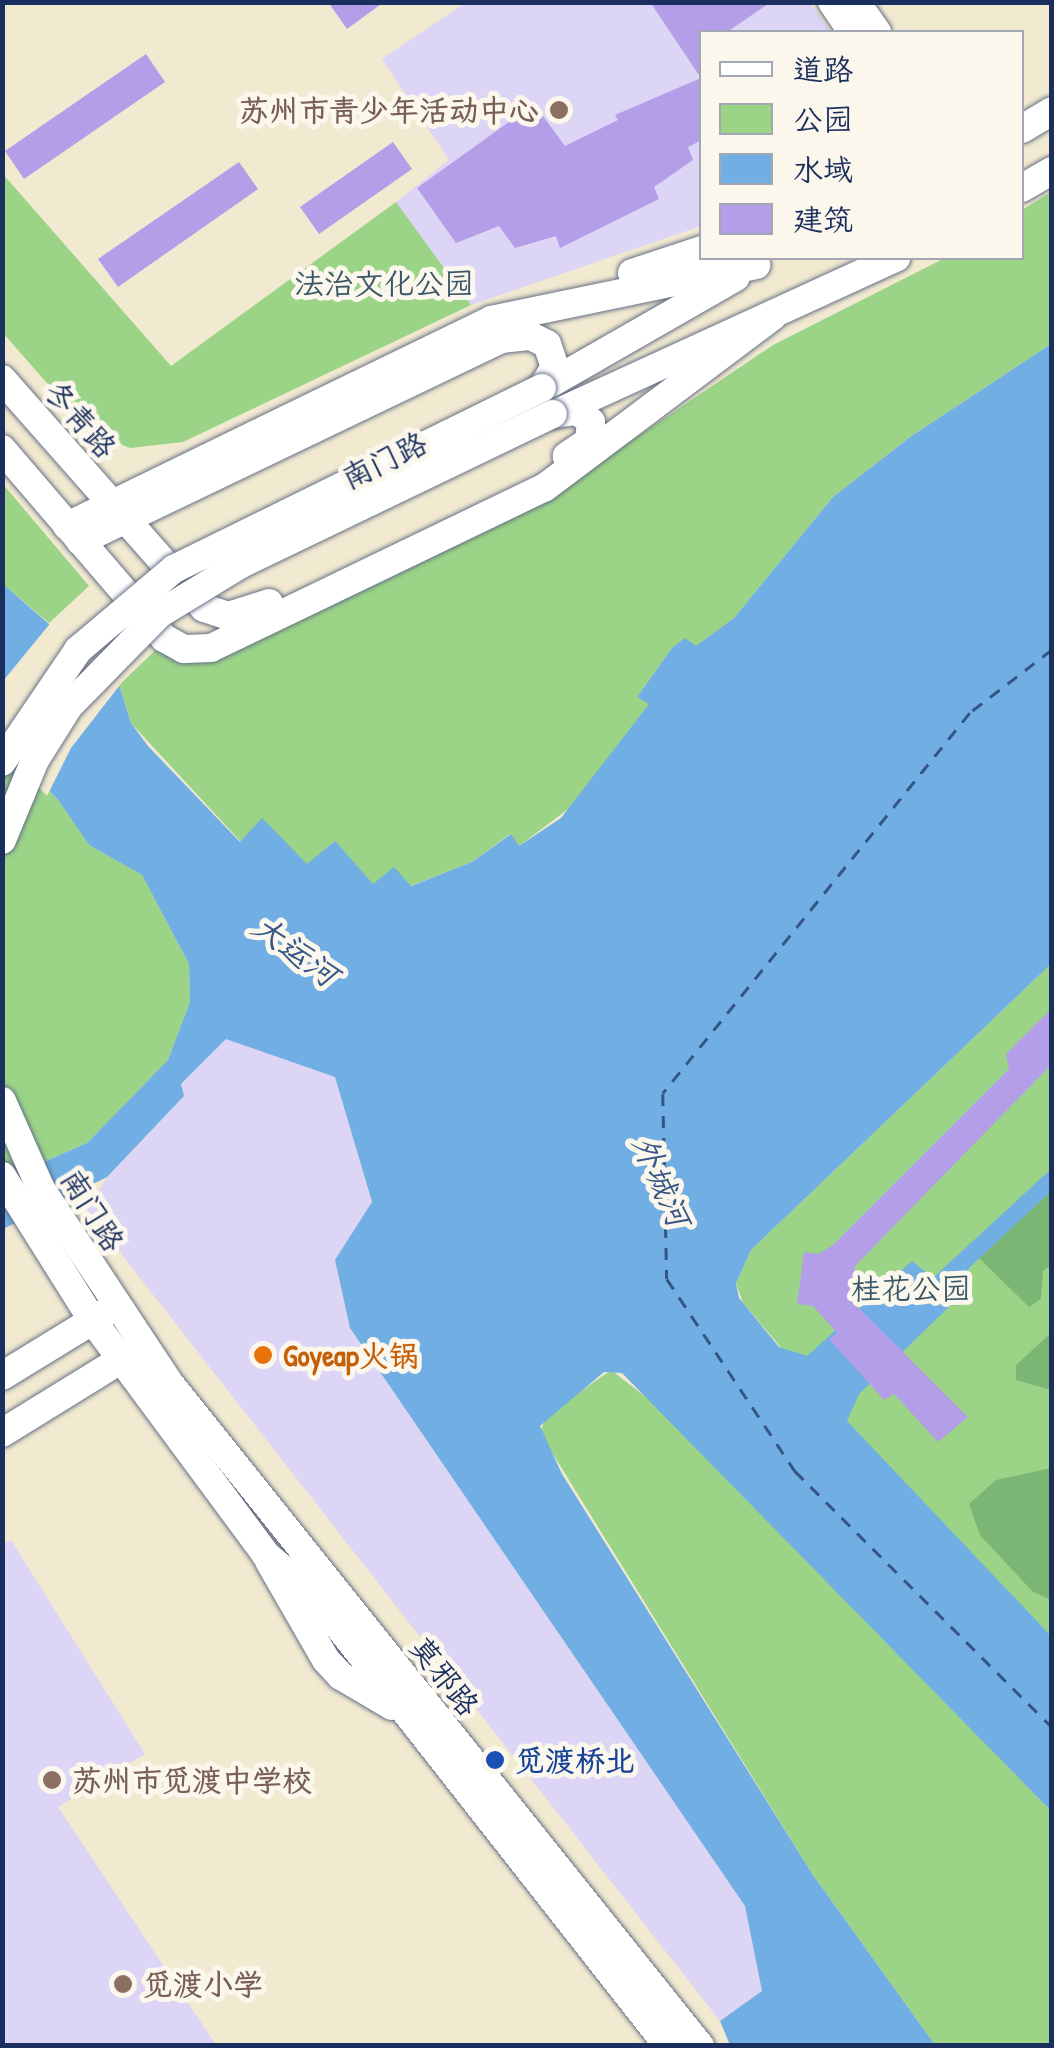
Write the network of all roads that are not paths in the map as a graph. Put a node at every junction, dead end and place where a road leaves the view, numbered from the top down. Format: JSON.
{"nodes":[{"id":1,"x":832,"y":2,"type":"edge"},
{"id":2,"x":856,"y":2,"type":"edge"},
{"id":3,"x":851,"y":30,"type":"edge"},
{"id":4,"x":876,"y":30,"type":"edge"},
{"id":5,"x":1052,"y":111,"type":"edge"},
{"id":6,"x":1024,"y":128,"type":"edge"},
{"id":7,"x":1052,"y":170,"type":"edge"},
{"id":8,"x":1024,"y":187,"type":"edge"},
{"id":9,"x":699,"y":251,"type":"edge"},
{"id":10,"x":892,"y":260,"type":"edge"},
{"id":11,"x":765,"y":261,"type":"edge"},
{"id":12,"x":529,"y":308,"type":"junction"},
{"id":13,"x":773,"y":316,"type":"junction"},
{"id":14,"x":2,"y":379,"type":"edge"},
{"id":15,"x":548,"y":401,"type":"junction"},
{"id":16,"x":2,"y":449,"type":"edge"},
{"id":17,"x":117,"y":510,"type":"junction"},
{"id":18,"x":74,"y":534,"type":"junction"},
{"id":19,"x":2,"y":762,"type":"edge"},
{"id":20,"x":2,"y":840,"type":"edge"},
{"id":21,"x":2,"y":1101,"type":"edge"},
{"id":22,"x":2,"y":1176,"type":"edge"},
{"id":23,"x":45,"y":1222,"type":"junction"},
{"id":24,"x":104,"y":1314,"type":"junction"},
{"id":25,"x":132,"y":1353,"type":"junction"},
{"id":26,"x":2,"y":1376,"type":"edge"},
{"id":27,"x":2,"y":1433,"type":"edge"},
{"id":28,"x":668,"y":2046,"type":"edge"},
{"id":29,"x":700,"y":2046,"type":"edge"}],
"edges":[{"from":1,"to":3,"type":"main road"},
{"from":2,"to":4,"type":"main road"},
{"from":5,"to":6,"type":"main road"},
{"from":7,"to":8,"type":"main road"},
{"from":9,"to":12,"type":"main road"},
{"from":10,"to":13,"type":"main road","name":"南门路"},
{"from":11,"to":12,"type":"main road"},
{"from":11,"to":15,"type":"main road","name":"南门路"},
{"from":12,"to":17,"type":"main road"},
{"from":13,"to":15,"type":"main road","name":"南门路"},
{"from":13,"to":18,"type":"main road"},
{"from":14,"to":17,"type":"main road","name":"冬青路"},
{"from":15,"to":17,"type":"main road"},
{"from":15,"to":17,"type":"main road","name":"冬青路"},
{"from":15,"to":19,"type":"main road","name":"南门路","bridge":true},
{"from":15,"to":20,"type":"main road","name":"南门路","bridge":true},
{"from":16,"to":18,"type":"main road"},
{"from":17,"to":18,"type":"main road"},
{"from":21,"to":23,"type":"main road","name":"南门路"},
{"from":22,"to":23,"type":"main road","name":"南门路"},
{"from":23,"to":24,"type":"main road","name":"南门路"},
{"from":24,"to":25,"type":"main road","name":"南门路"},
{"from":24,"to":26,"type":"main road"},
{"from":25,"to":27,"type":"main road"},
{"from":25,"to":28,"type":"main road","name":"莫邪路"},
{"from":25,"to":29,"type":"main road","name":"莫邪路"}]}
